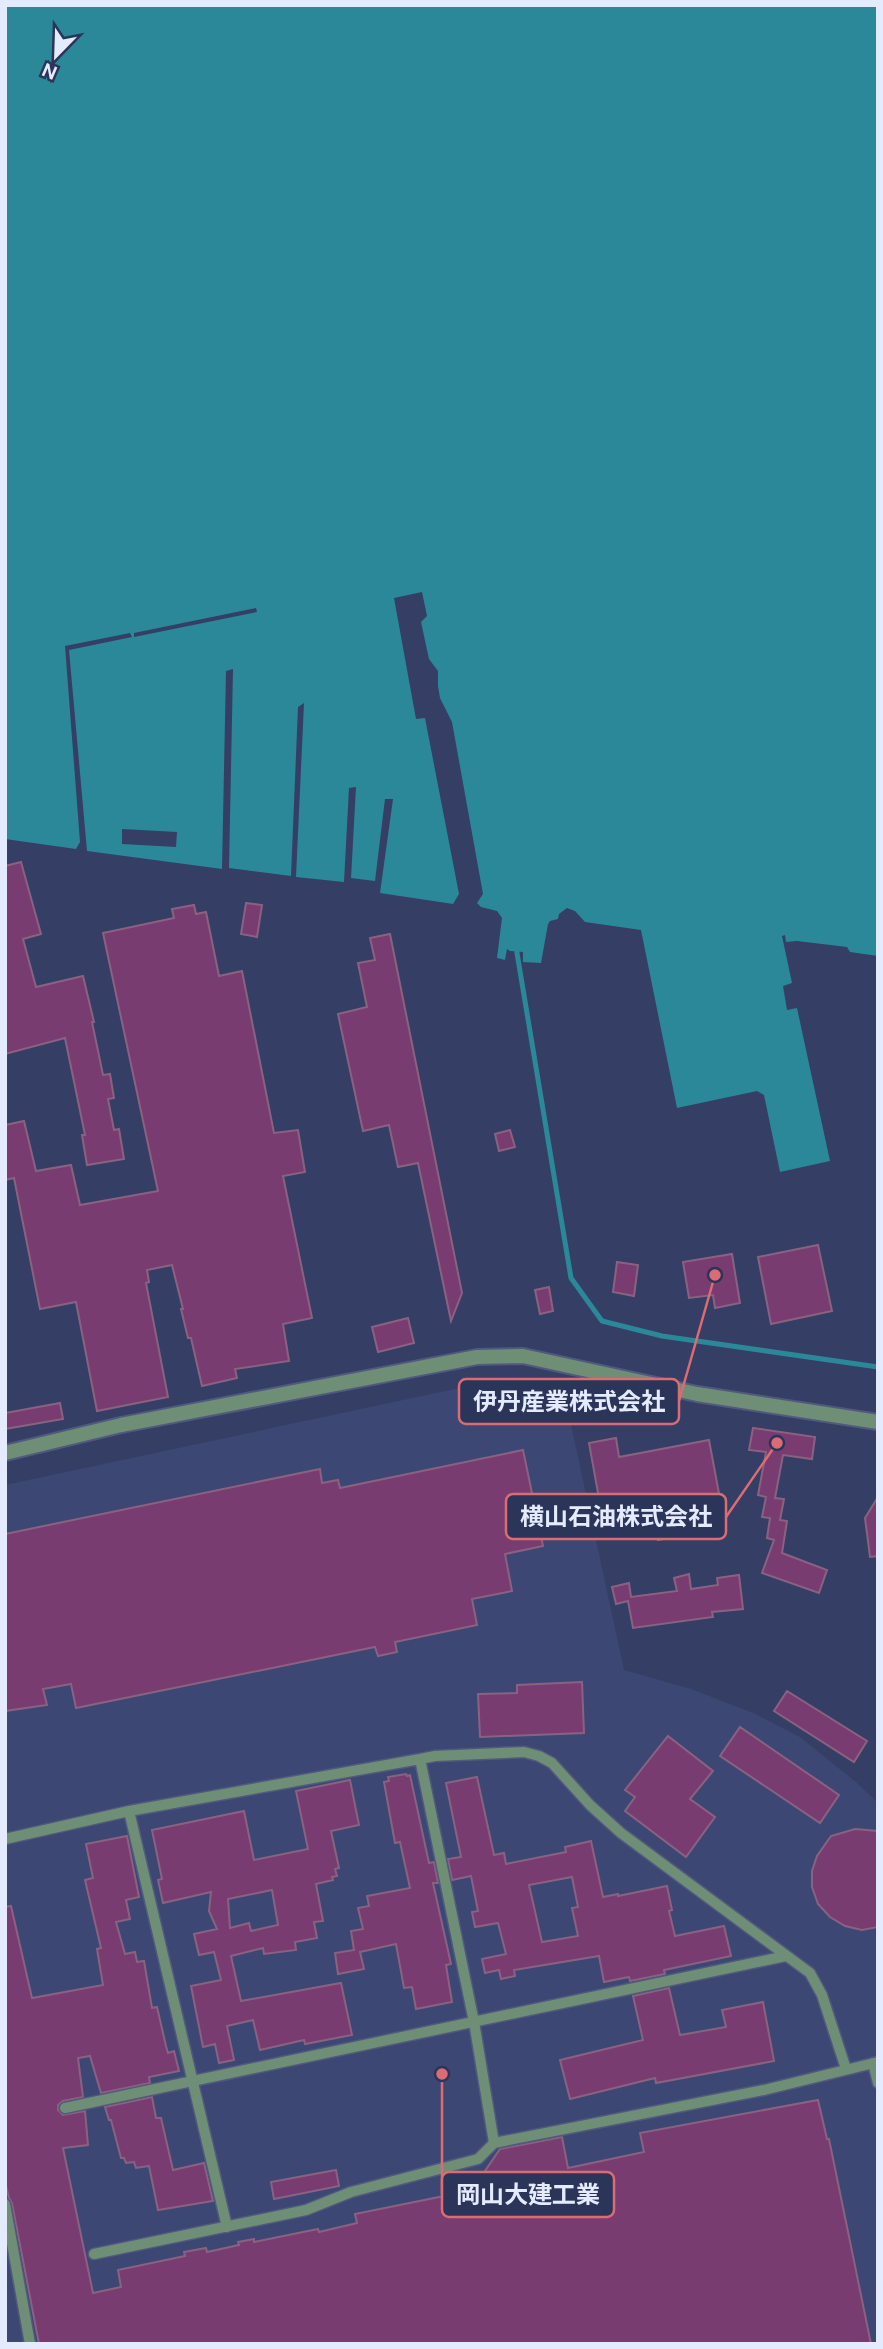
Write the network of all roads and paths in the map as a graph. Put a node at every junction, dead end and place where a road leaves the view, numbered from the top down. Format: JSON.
{"nodes":[{"id":1,"x":878,"y":1422,"type":"edge"},
{"id":2,"x":5,"y":1453,"type":"edge"},
{"id":3,"x":420,"y":1759,"type":"junction"},
{"id":4,"x":129,"y":1811,"type":"junction"},
{"id":5,"x":5,"y":1839,"type":"edge"},
{"id":6,"x":786,"y":1956,"type":"junction"},
{"id":7,"x":474,"y":2022,"type":"junction"},
{"id":8,"x":876,"y":2062,"type":"edge"},
{"id":9,"x":846,"y":2069,"type":"junction"},
{"id":10,"x":193,"y":2082,"type":"junction"},
{"id":11,"x":878,"y":2083,"type":"edge"},
{"id":12,"x":65,"y":2108,"type":"dead end"},
{"id":13,"x":494,"y":2143,"type":"junction"},
{"id":14,"x":6,"y":2207,"type":"edge"},
{"id":15,"x":226,"y":2227,"type":"junction"},
{"id":16,"x":94,"y":2254,"type":"dead end"},
{"id":17,"x":30,"y":2344,"type":"edge"}],
"edges":[{"from":1,"to":2,"type":"street"},
{"from":3,"to":4,"type":"lane"},
{"from":3,"to":6,"type":"lane"},
{"from":3,"to":7,"type":"lane"},
{"from":4,"to":5,"type":"lane"},
{"from":4,"to":10,"type":"lane"},
{"from":6,"to":7,"type":"lane"},
{"from":6,"to":9,"type":"lane"},
{"from":7,"to":10,"type":"lane"},
{"from":7,"to":13,"type":"lane"},
{"from":8,"to":9,"type":"lane"},
{"from":8,"to":11,"type":"lane"},
{"from":9,"to":13,"type":"lane"},
{"from":10,"to":12,"type":"lane"},
{"from":10,"to":15,"type":"lane"},
{"from":13,"to":15,"type":"lane"},
{"from":14,"to":17,"type":"lane"},
{"from":15,"to":16,"type":"lane"}]}
